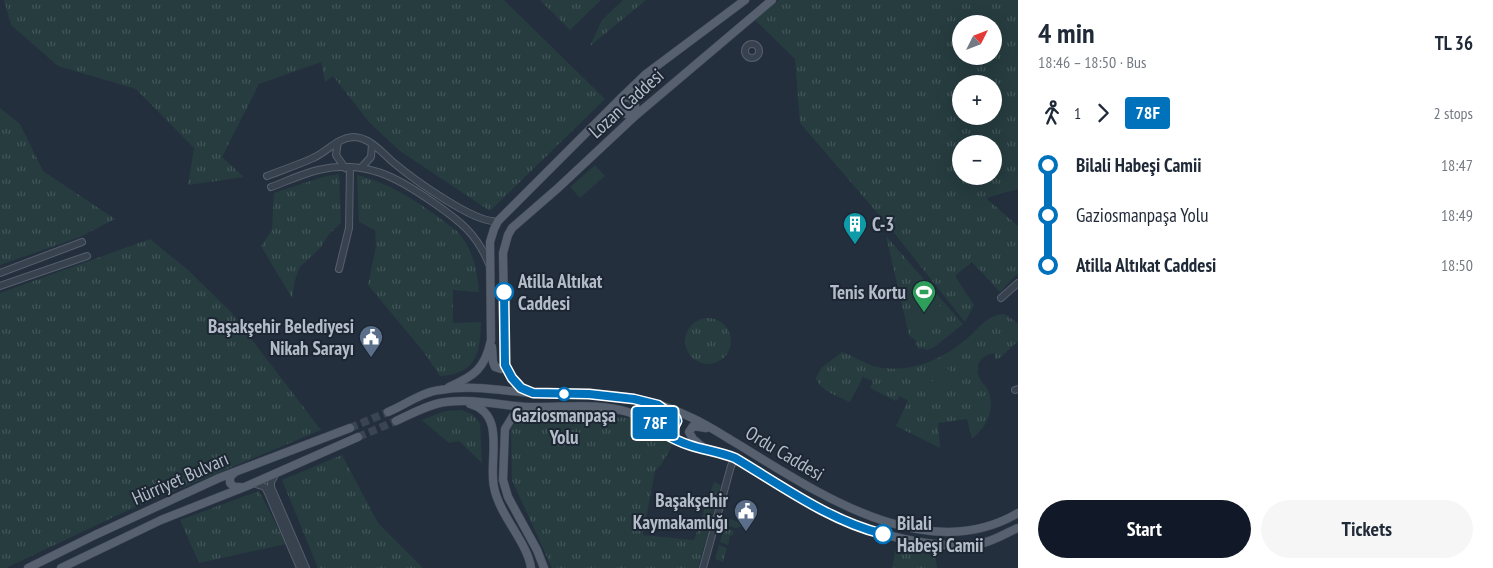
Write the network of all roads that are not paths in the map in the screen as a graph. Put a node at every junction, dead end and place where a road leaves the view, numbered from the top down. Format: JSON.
{"nodes":[{"id":1,"x":745,"y":0,"type":"edge"},
{"id":2,"x":772,"y":0,"type":"edge"},
{"id":3,"x":620,"y":98,"type":"junction"},
{"id":4,"x":635,"y":116,"type":"junction"},
{"id":5,"x":338,"y":142,"type":"junction"},
{"id":6,"x":372,"y":144,"type":"junction"},
{"id":7,"x":347,"y":168,"type":"junction"},
{"id":8,"x":362,"y":168,"type":"junction"},
{"id":9,"x":267,"y":176,"type":"dead end"},
{"id":10,"x":271,"y":187,"type":"dead end"},
{"id":11,"x":498,"y":221,"type":"junction"},
{"id":12,"x":82,"y":242,"type":"dead end"},
{"id":13,"x":87,"y":256,"type":"dead end"},
{"id":14,"x":489,"y":265,"type":"junction"},
{"id":15,"x":339,"y":269,"type":"dead end"},
{"id":16,"x":0,"y":273,"type":"edge"},
{"id":17,"x":1018,"y":283,"type":"edge"},
{"id":18,"x":0,"y":286,"type":"edge"},
{"id":19,"x":1001,"y":298,"type":"dead end"},
{"id":20,"x":492,"y":340,"type":"junction"},
{"id":21,"x":505,"y":365,"type":"junction"},
{"id":22,"x":444,"y":389,"type":"junction"},
{"id":23,"x":533,"y":393,"type":"junction"},
{"id":24,"x":453,"y":402,"type":"junction"},
{"id":25,"x":658,"y":405,"type":"junction"},
{"id":26,"x":528,"y":407,"type":"junction"},
{"id":27,"x":388,"y":412,"type":"tunnel mouth"},
{"id":28,"x":638,"y":416,"type":"junction"},
{"id":29,"x":396,"y":421,"type":"tunnel mouth"},
{"id":30,"x":350,"y":428,"type":"tunnel mouth"},
{"id":31,"x":722,"y":435,"type":"junction"},
{"id":32,"x":358,"y":437,"type":"tunnel mouth"},
{"id":33,"x":706,"y":448,"type":"junction"},
{"id":34,"x":735,"y":458,"type":"junction"},
{"id":35,"x":239,"y":469,"type":"junction"},
{"id":36,"x":277,"y":472,"type":"junction"},
{"id":37,"x":250,"y":484,"type":"junction"},
{"id":38,"x":1018,"y":513,"type":"edge"},
{"id":39,"x":1018,"y":528,"type":"edge"},
{"id":40,"x":28,"y":568,"type":"edge"},
{"id":41,"x":61,"y":568,"type":"edge"},
{"id":42,"x":300,"y":568,"type":"edge"},
{"id":43,"x":306,"y":568,"type":"edge"},
{"id":44,"x":531,"y":568,"type":"edge"},
{"id":45,"x":544,"y":568,"type":"edge"},
{"id":46,"x":702,"y":568,"type":"edge"}],
"edges":[{"from":1,"to":3,"type":"main road","name":"Lozan Caddesi"},
{"from":2,"to":4,"type":"main road","name":"Lozan Caddesi"},
{"from":3,"to":4,"type":"main road"},
{"from":3,"to":4,"type":"main road"},
{"from":3,"to":11,"type":"main road","name":"Lozan Caddesi"},
{"from":4,"to":21,"type":"main road","name":"Lozan Caddesi"},
{"from":5,"to":6,"type":"street"},
{"from":5,"to":7,"type":"street"},
{"from":5,"to":9,"type":"street"},
{"from":6,"to":8,"type":"street"},
{"from":6,"to":11,"type":"street"},
{"from":7,"to":8,"type":"street"},
{"from":7,"to":10,"type":"street"},
{"from":7,"to":15,"type":"street"},
{"from":8,"to":14,"type":"street"},
{"from":11,"to":14,"type":"main road"},
{"from":12,"to":16,"type":"street"},
{"from":13,"to":18,"type":"street"},
{"from":14,"to":20,"type":"main road"},
{"from":17,"to":19,"type":"street"},
{"from":20,"to":21,"type":"main road"},
{"from":20,"to":22,"type":"main road"},
{"from":21,"to":23,"type":"main road"},
{"from":22,"to":23,"type":"main road"},
{"from":22,"to":27,"type":"main road"},
{"from":23,"to":25,"type":"main road","name":"Ordu Caddesi"},
{"from":24,"to":26,"type":"main road"},
{"from":24,"to":29,"type":"main road"},
{"from":24,"to":44,"type":"main road"},
{"from":25,"to":28,"type":"main road"},
{"from":25,"to":31,"type":"main road","name":"Ordu Caddesi"},
{"from":26,"to":28,"type":"main road","name":"Ordu Caddesi"},
{"from":26,"to":45,"type":"main road"},
{"from":28,"to":33,"type":"main road","name":"Ordu Caddesi"},
{"from":30,"to":35,"type":"main road","name":"Hürriyet Bulvarı"},
{"from":31,"to":33,"type":"main road"},
{"from":31,"to":38,"type":"main road","name":"Ordu Caddesi"},
{"from":32,"to":36,"type":"main road","name":"Hürriyet Bulvarı"},
{"from":33,"to":34,"type":"main road","name":"Ordu Caddesi"},
{"from":34,"to":39,"type":"main road","name":"Ordu Caddesi"},
{"from":34,"to":46,"type":"street"},
{"from":35,"to":37,"type":"main road"},
{"from":35,"to":40,"type":"main road","name":"Hürriyet Bulvarı"},
{"from":36,"to":37,"type":"main road","name":"Hürriyet Bulvarı"},
{"from":36,"to":43,"type":"street"},
{"from":37,"to":41,"type":"main road","name":"Hürriyet Bulvarı"},
{"from":37,"to":42,"type":"street"}]}
